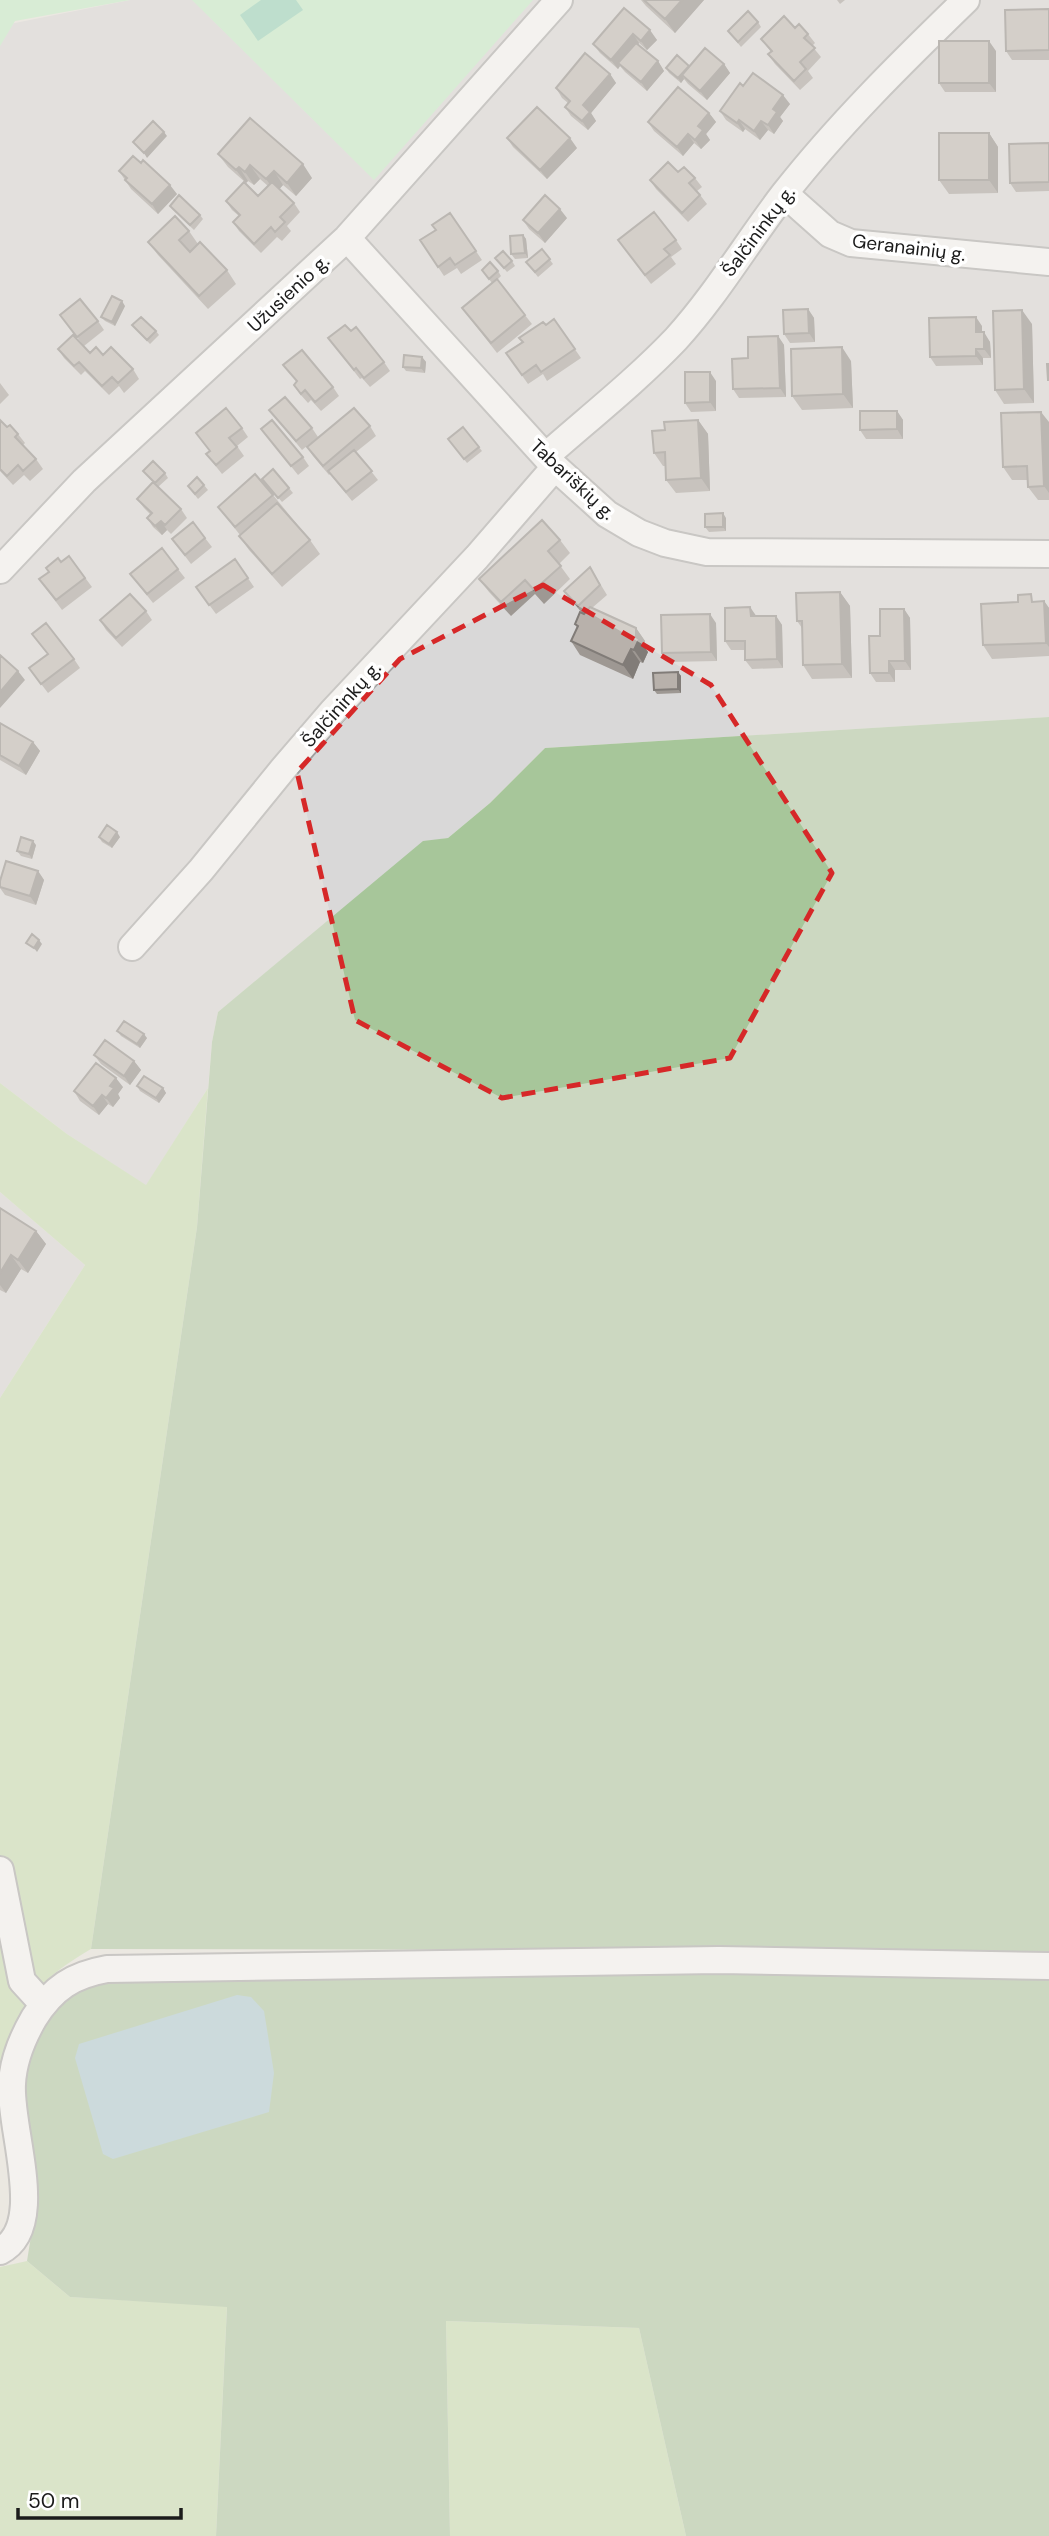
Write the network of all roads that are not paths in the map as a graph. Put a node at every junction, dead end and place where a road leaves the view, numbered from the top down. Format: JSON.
{"nodes":[{"id":1,"x":559,"y":0,"type":"edge"},
{"id":2,"x":966,"y":0,"type":"edge"},
{"id":3,"x":785,"y":194,"type":"junction"},
{"id":4,"x":347,"y":238,"type":"junction"},
{"id":5,"x":1049,"y":262,"type":"edge"},
{"id":6,"x":550,"y":461,"type":"junction"},
{"id":7,"x":1049,"y":554,"type":"edge"},
{"id":8,"x":0,"y":570,"type":"edge"},
{"id":9,"x":132,"y":947,"type":"dead end"},
{"id":10,"x":0,"y":1870,"type":"edge"},
{"id":11,"x":1049,"y":1966,"type":"edge"},
{"id":12,"x":43,"y":2004,"type":"junction"},
{"id":13,"x":4,"y":2249,"type":"edge"}],
"edges":[{"from":1,"to":4,"type":"street","name":"Užusienio g."},
{"from":2,"to":3,"type":"street","name":"Šalčininkų g."},
{"from":3,"to":5,"type":"street","name":"Geranainių g."},
{"from":3,"to":6,"type":"street","name":"Šalčininkų g."},
{"from":4,"to":6,"type":"street","name":"Tabariškių g."},
{"from":4,"to":8,"type":"street","name":"Užusienio g."},
{"from":6,"to":7,"type":"street","name":"Tabariškių g."},
{"from":6,"to":9,"type":"street","name":"Šalčininkų g."},
{"from":10,"to":12,"type":"street"},
{"from":11,"to":12,"type":"street"},
{"from":12,"to":13,"type":"street"}]}
